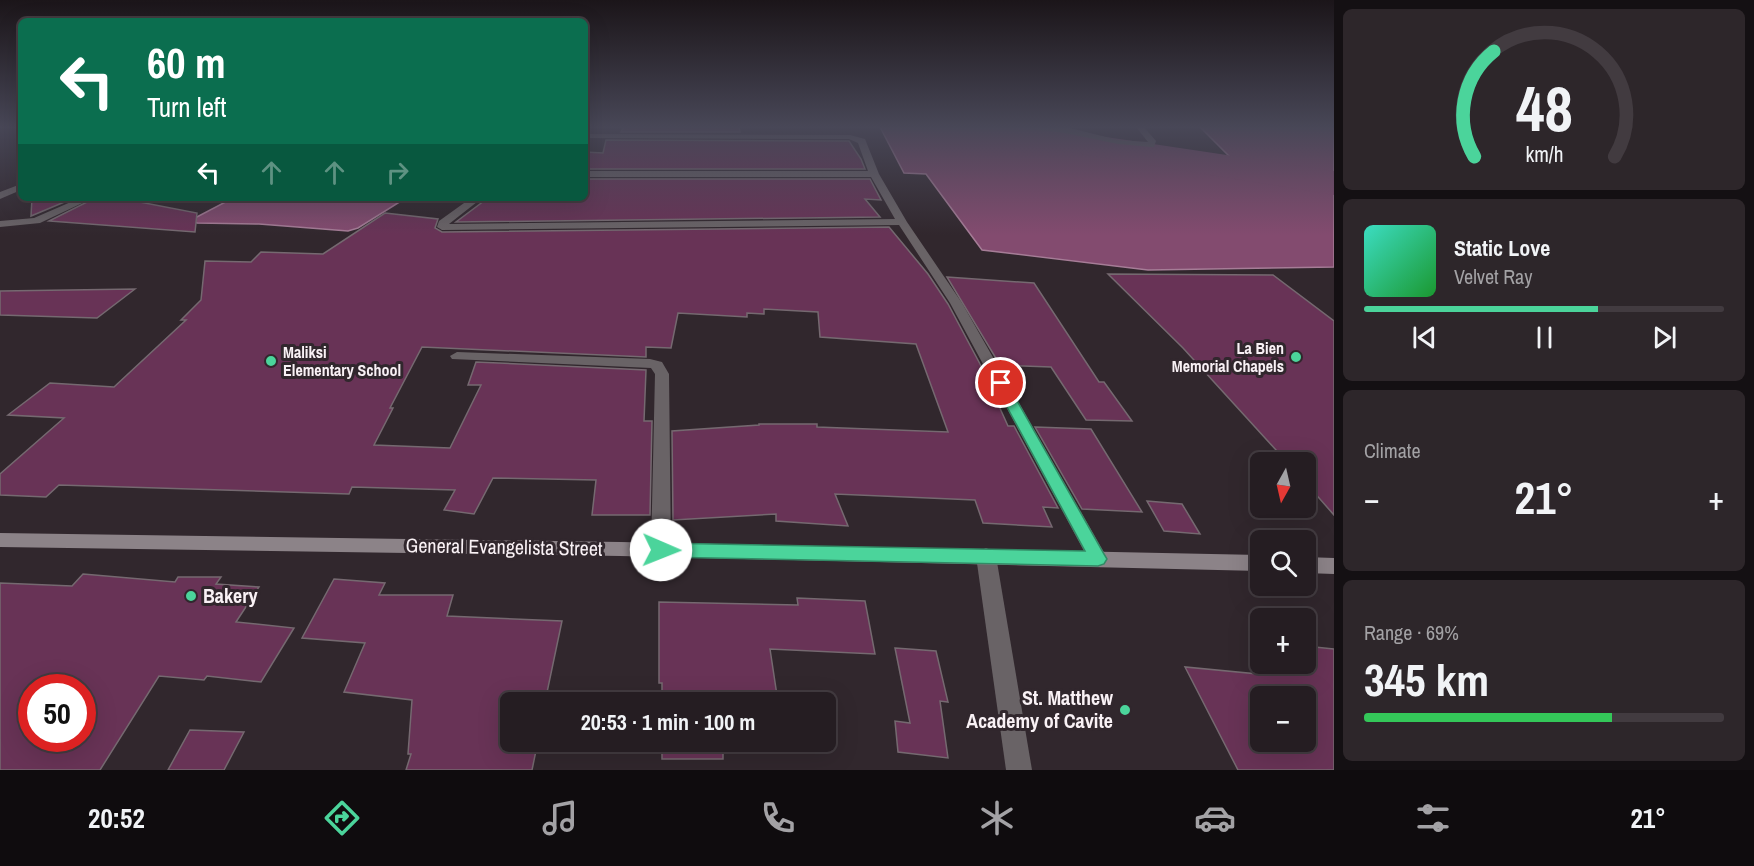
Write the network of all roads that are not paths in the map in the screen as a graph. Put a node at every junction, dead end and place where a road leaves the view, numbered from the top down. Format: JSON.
{"nodes":[{"id":1,"x":870,"y":163,"type":"edge"},
{"id":2,"x":588,"y":174,"type":"edge"},
{"id":3,"x":874,"y":174,"type":"junction"},
{"id":4,"x":18,"y":188,"type":"edge"},
{"id":5,"x":0,"y":196,"type":"edge"},
{"id":6,"x":81,"y":201,"type":"edge"},
{"id":7,"x":473,"y":201,"type":"edge"},
{"id":8,"x":902,"y":222,"type":"junction"},
{"id":9,"x":0,"y":224,"type":"edge"},
{"id":10,"x":457,"y":356,"type":"dead end"},
{"id":11,"x":0,"y":540,"type":"edge"},
{"id":12,"x":661,"y":550,"type":"junction"},
{"id":13,"x":986,"y":556,"type":"junction"},
{"id":14,"x":1098,"y":559,"type":"junction"},
{"id":15,"x":1250,"y":563,"type":"edge"},
{"id":16,"x":1316,"y":565,"type":"edge"},
{"id":17,"x":1334,"y":566,"type":"edge"},
{"id":18,"x":1019,"y":770,"type":"edge"}],
"edges":[{"from":1,"to":3,"type":"street"},
{"from":2,"to":3,"type":"street"},
{"from":3,"to":8,"type":"street"},
{"from":4,"to":5,"type":"street"},
{"from":6,"to":9,"type":"street"},
{"from":7,"to":8,"type":"street"},
{"from":8,"to":14,"type":"street"},
{"from":10,"to":12,"type":"street"},
{"from":11,"to":12,"type":"main road","name":"General Evangelista Street"},
{"from":12,"to":13,"type":"main road","name":"General Evangelista Street"},
{"from":13,"to":14,"type":"main road","name":"General Evangelista Street"},
{"from":13,"to":18,"type":"street"},
{"from":14,"to":15,"type":"main road","name":"General Evangelista Street"},
{"from":16,"to":17,"type":"main road"}]}
